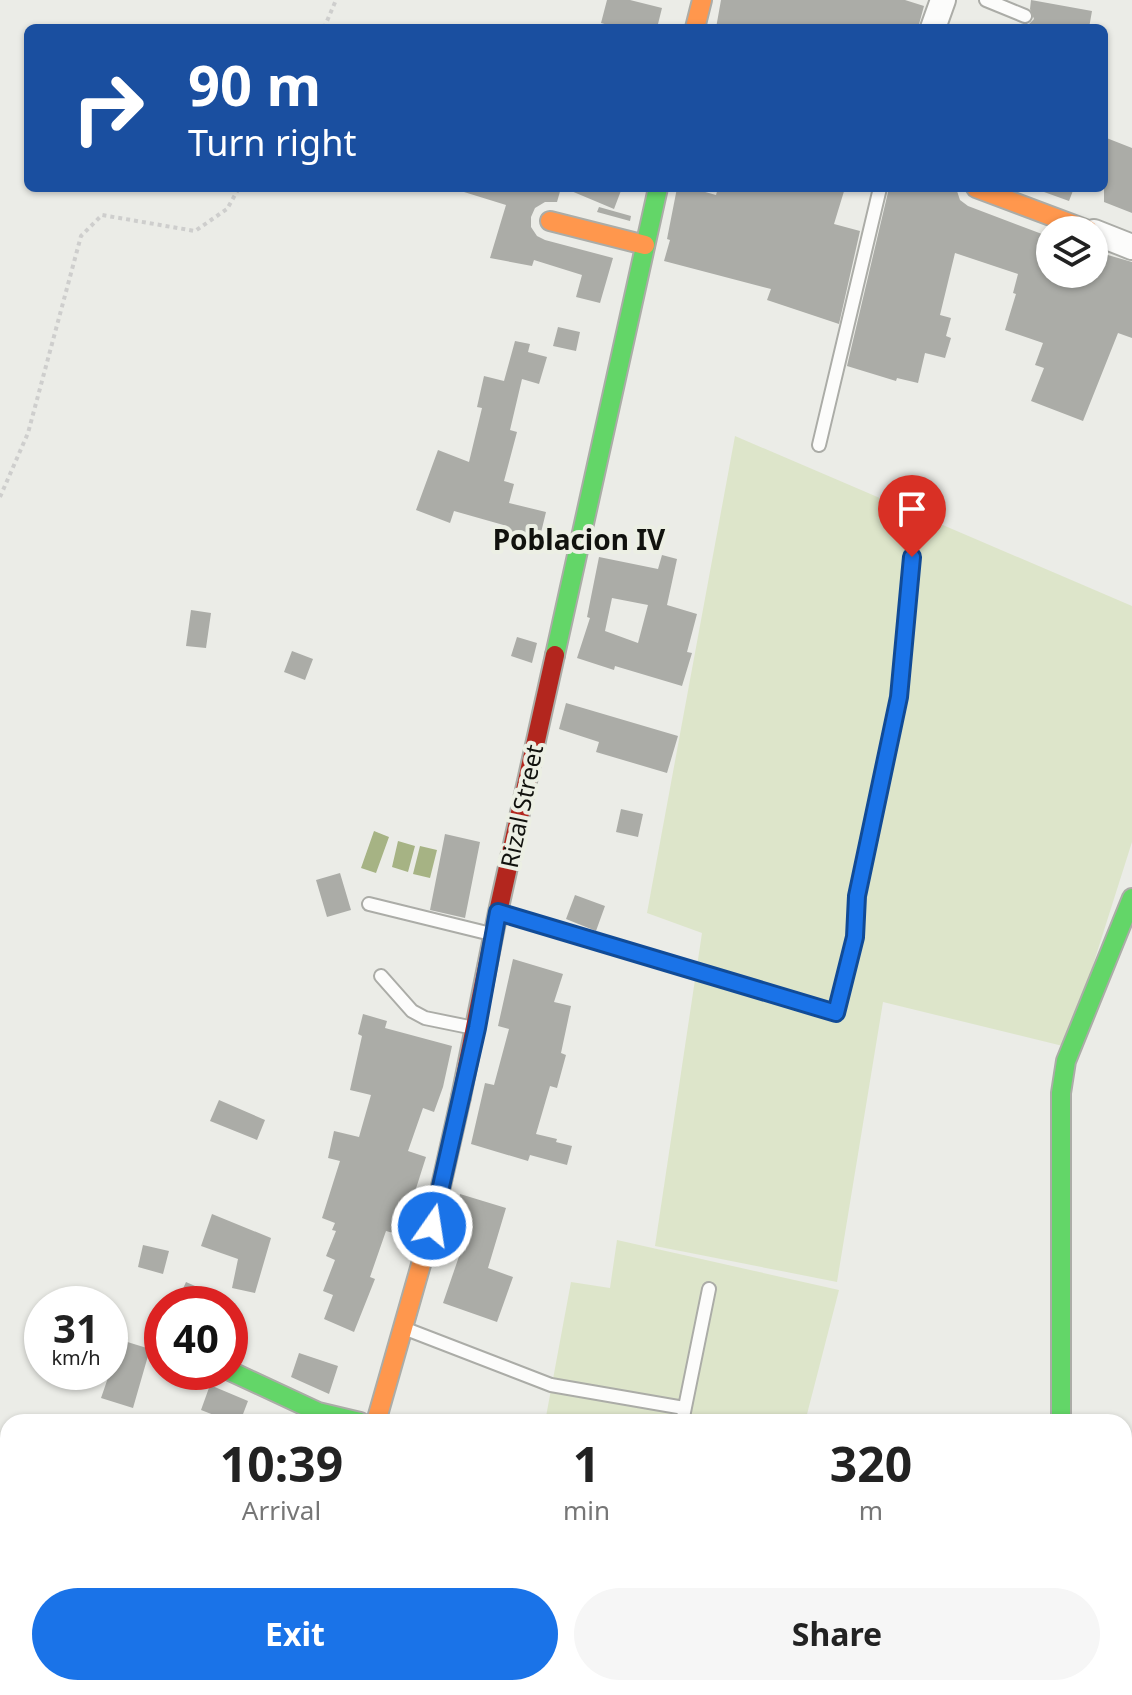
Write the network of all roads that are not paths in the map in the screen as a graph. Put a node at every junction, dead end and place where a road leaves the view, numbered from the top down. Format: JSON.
{"nodes":[{"id":1,"x":702,"y":0,"type":"edge"},
{"id":2,"x":943,"y":0,"type":"edge"},
{"id":3,"x":986,"y":0,"type":"edge"},
{"id":4,"x":1025,"y":16,"type":"dead end"},
{"id":5,"x":696,"y":24,"type":"edge"},
{"id":6,"x":934,"y":24,"type":"edge"},
{"id":7,"x":657,"y":192,"type":"edge"},
{"id":8,"x":879,"y":192,"type":"edge"},
{"id":9,"x":987,"y":192,"type":"edge"},
{"id":10,"x":1051,"y":216,"type":"edge"},
{"id":11,"x":550,"y":221,"type":"dead end"},
{"id":12,"x":1108,"y":238,"type":"edge"},
{"id":13,"x":645,"y":245,"type":"junction"},
{"id":14,"x":1132,"y":247,"type":"edge"},
{"id":15,"x":819,"y":445,"type":"dead end"},
{"id":16,"x":912,"y":557,"type":"dead end"},
{"id":17,"x":1132,"y":898,"type":"edge"},
{"id":18,"x":369,"y":904,"type":"dead end"},
{"id":19,"x":498,"y":912,"type":"junction"},
{"id":20,"x":494,"y":935,"type":"junction"},
{"id":21,"x":381,"y":976,"type":"dead end"},
{"id":22,"x":477,"y":1028,"type":"junction"},
{"id":23,"x":709,"y":1289,"type":"dead end"},
{"id":24,"x":403,"y":1328,"type":"junction"},
{"id":25,"x":248,"y":1379,"type":"edge"},
{"id":26,"x":684,"y":1408,"type":"junction"},
{"id":27,"x":326,"y":1414,"type":"edge"},
{"id":28,"x":378,"y":1414,"type":"edge"},
{"id":29,"x":683,"y":1414,"type":"edge"},
{"id":30,"x":1061,"y":1414,"type":"edge"}],
"edges":[{"from":1,"to":5,"type":"street"},
{"from":2,"to":6,"type":"street"},
{"from":3,"to":4,"type":"lane"},
{"from":7,"to":13,"type":"street","name":"Rizal Street"},
{"from":8,"to":15,"type":"lane"},
{"from":9,"to":10,"type":"street"},
{"from":11,"to":13,"type":"street"},
{"from":12,"to":14,"type":"street"},
{"from":13,"to":19,"type":"street","name":"Rizal Street"},
{"from":16,"to":19,"type":"lane"},
{"from":17,"to":30,"type":"street"},
{"from":18,"to":20,"type":"lane"},
{"from":19,"to":20,"type":"street","name":"Rizal Street"},
{"from":20,"to":22,"type":"street","name":"Rizal Street"},
{"from":21,"to":22,"type":"lane"},
{"from":22,"to":24,"type":"street","name":"Rizal Street"},
{"from":23,"to":26,"type":"lane"},
{"from":24,"to":26,"type":"lane"},
{"from":24,"to":28,"type":"street","name":"Rizal Street"},
{"from":25,"to":27,"type":"street"},
{"from":26,"to":29,"type":"lane"}]}
